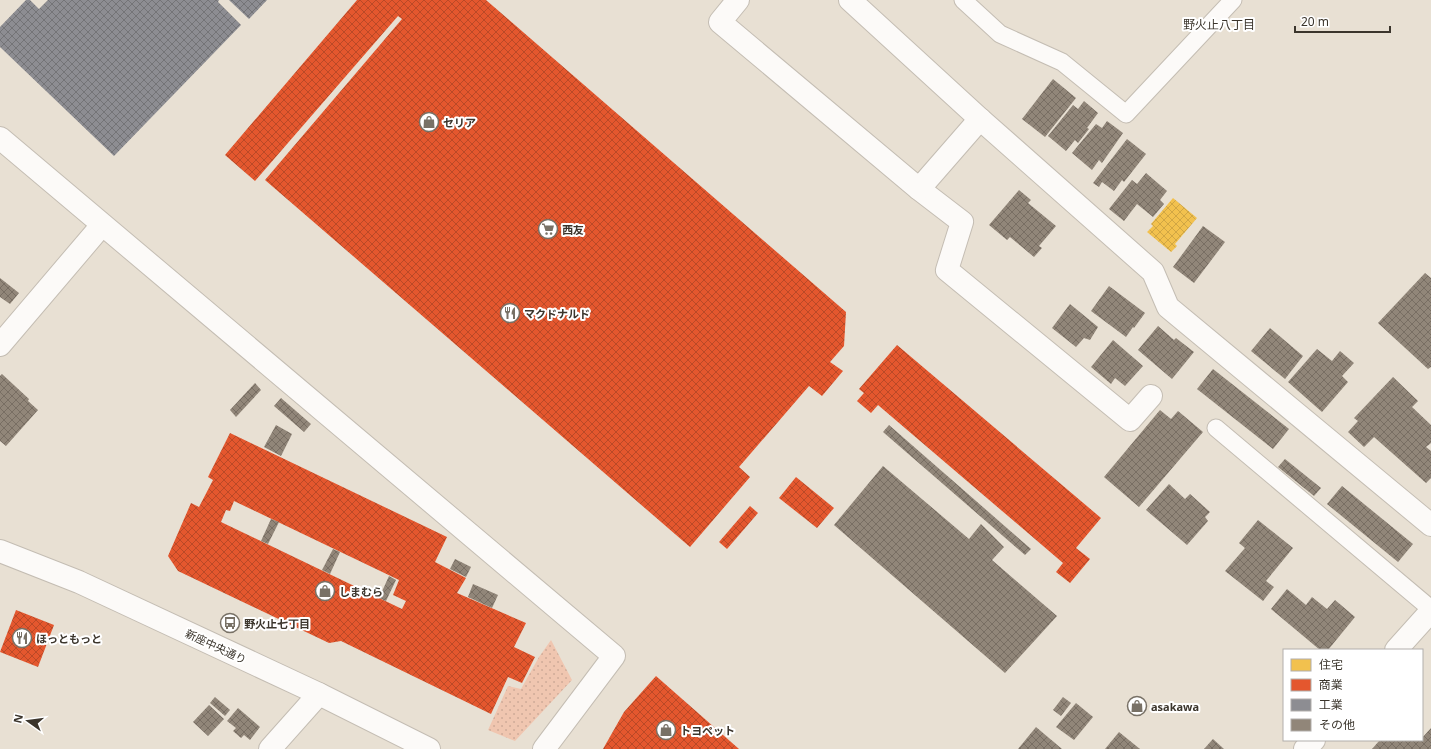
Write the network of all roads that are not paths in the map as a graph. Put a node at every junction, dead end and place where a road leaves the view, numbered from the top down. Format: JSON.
{"nodes":[{"id":1,"x":738,"y":0,"type":"edge"},
{"id":2,"x":850,"y":0,"type":"edge"},
{"id":3,"x":963,"y":0,"type":"edge"},
{"id":4,"x":1233,"y":0,"type":"edge"},
{"id":5,"x":980,"y":119,"type":"junction"},
{"id":6,"x":0,"y":138,"type":"edge"},
{"id":7,"x":919,"y":189,"type":"junction"},
{"id":8,"x":102,"y":225,"type":"junction"},
{"id":9,"x":0,"y":345,"type":"edge"},
{"id":10,"x":1151,"y":396,"type":"dead end"},
{"id":11,"x":1216,"y":428,"type":"dead end"},
{"id":12,"x":1431,"y":525,"type":"edge"},
{"id":13,"x":0,"y":551,"type":"edge"},
{"id":14,"x":1431,"y":610,"type":"edge"},
{"id":15,"x":1397,"y":649,"type":"edge"},
{"id":16,"x":319,"y":694,"type":"junction"},
{"id":17,"x":1313,"y":741,"type":"edge"},
{"id":18,"x":270,"y":749,"type":"edge"},
{"id":19,"x":429,"y":749,"type":"edge"},
{"id":20,"x":544,"y":749,"type":"edge"},
{"id":21,"x":1305,"y":749,"type":"edge"}],
"edges":[{"from":1,"to":7,"type":"street"},
{"from":2,"to":5,"type":"street"},
{"from":3,"to":4,"type":"lane"},
{"from":5,"to":7,"type":"street"},
{"from":5,"to":12,"type":"street"},
{"from":6,"to":8,"type":"street"},
{"from":7,"to":10,"type":"street"},
{"from":8,"to":9,"type":"street"},
{"from":8,"to":20,"type":"street"},
{"from":11,"to":14,"type":"lane"},
{"from":13,"to":16,"type":"street","name":"新座中央通り"},
{"from":14,"to":15,"type":"street"},
{"from":16,"to":18,"type":"street"},
{"from":16,"to":19,"type":"street","name":"新座中央通り"},
{"from":17,"to":21,"type":"street"}]}
